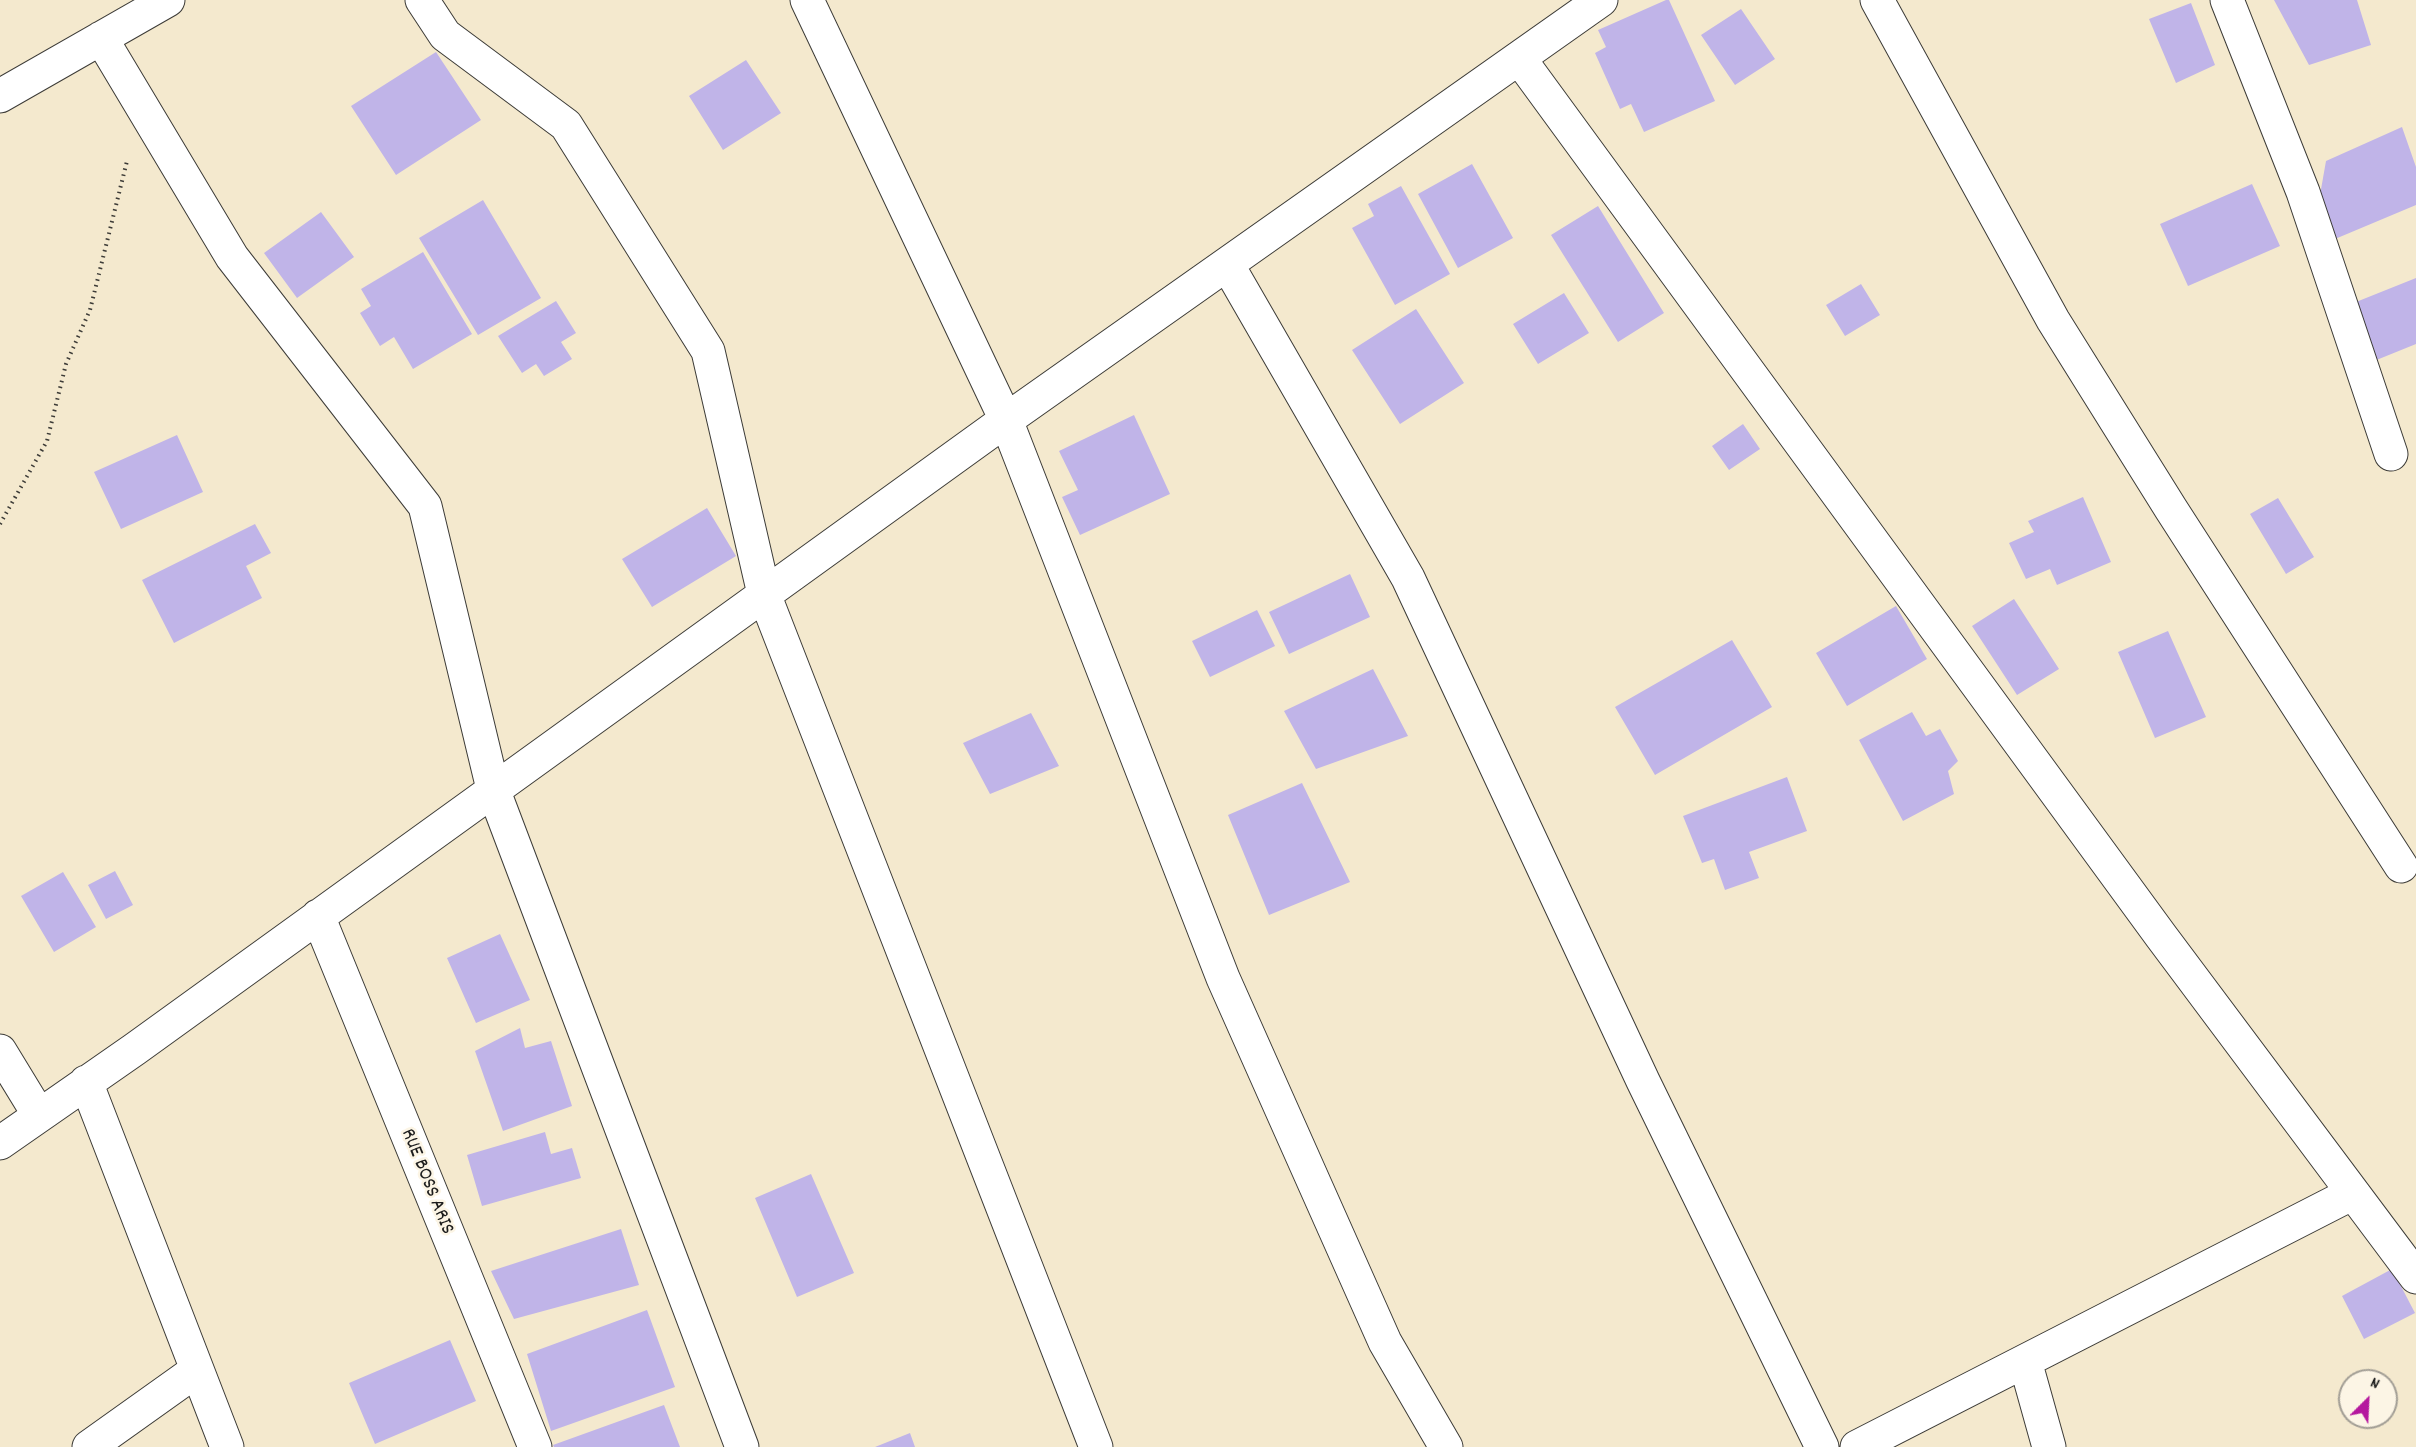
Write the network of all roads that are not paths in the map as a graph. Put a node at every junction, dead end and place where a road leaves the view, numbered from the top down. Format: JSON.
{"nodes":[{"id":1,"x":168,"y":0,"type":"edge"},
{"id":2,"x":422,"y":0,"type":"edge"},
{"id":3,"x":807,"y":0,"type":"edge"},
{"id":4,"x":1601,"y":0,"type":"edge"},
{"id":5,"x":1877,"y":0,"type":"edge"},
{"id":6,"x":2227,"y":0,"type":"edge"},
{"id":7,"x":1565,"y":10,"type":"edge"},
{"id":8,"x":100,"y":38,"type":"junction"},
{"id":9,"x":1519,"y":58,"type":"junction"},
{"id":10,"x":0,"y":96,"type":"edge"},
{"id":11,"x":1227,"y":264,"type":"junction"},
{"id":12,"x":1006,"y":420,"type":"junction"},
{"id":13,"x":2391,"y":454,"type":"dead end"},
{"id":14,"x":765,"y":594,"type":"junction"},
{"id":15,"x":493,"y":789,"type":"junction"},
{"id":16,"x":2401,"y":866,"type":"dead end"},
{"id":17,"x":318,"y":916,"type":"junction"},
{"id":18,"x":0,"y":1051,"type":"edge"},
{"id":19,"x":86,"y":1082,"type":"junction"},
{"id":20,"x":39,"y":1115,"type":"junction"},
{"id":21,"x":0,"y":1143,"type":"edge"},
{"id":22,"x":2353,"y":1193,"type":"junction"},
{"id":23,"x":2416,"y":1277,"type":"edge"},
{"id":24,"x":2025,"y":1361,"type":"junction"},
{"id":25,"x":197,"y":1370,"type":"junction"},
{"id":26,"x":89,"y":1447,"type":"edge"},
{"id":27,"x":227,"y":1447,"type":"edge"},
{"id":28,"x":535,"y":1447,"type":"edge"},
{"id":29,"x":742,"y":1447,"type":"edge"},
{"id":30,"x":1096,"y":1447,"type":"edge"},
{"id":31,"x":1446,"y":1447,"type":"edge"},
{"id":32,"x":1822,"y":1447,"type":"edge"},
{"id":33,"x":1857,"y":1447,"type":"edge"},
{"id":34,"x":2049,"y":1447,"type":"edge"}],
"edges":[{"from":1,"to":8,"type":"street"},
{"from":2,"to":14,"type":"street"},
{"from":3,"to":12,"type":"street"},
{"from":4,"to":7,"type":"street"},
{"from":5,"to":16,"type":"street"},
{"from":6,"to":13,"type":"street"},
{"from":7,"to":9,"type":"street"},
{"from":8,"to":10,"type":"street"},
{"from":8,"to":15,"type":"street"},
{"from":9,"to":11,"type":"street"},
{"from":9,"to":22,"type":"street"},
{"from":11,"to":12,"type":"street"},
{"from":11,"to":32,"type":"street"},
{"from":12,"to":14,"type":"street"},
{"from":12,"to":31,"type":"street"},
{"from":14,"to":15,"type":"street"},
{"from":14,"to":30,"type":"street"},
{"from":15,"to":17,"type":"street"},
{"from":15,"to":29,"type":"street"},
{"from":17,"to":19,"type":"street"},
{"from":17,"to":28,"type":"street","name":"RUE BOSS ARIS"},
{"from":18,"to":20,"type":"street"},
{"from":19,"to":20,"type":"street"},
{"from":19,"to":25,"type":"street"},
{"from":20,"to":21,"type":"street"},
{"from":22,"to":23,"type":"street"},
{"from":22,"to":24,"type":"street"},
{"from":24,"to":33,"type":"street"},
{"from":24,"to":34,"type":"street"},
{"from":25,"to":26,"type":"street"},
{"from":25,"to":27,"type":"street"}]}
